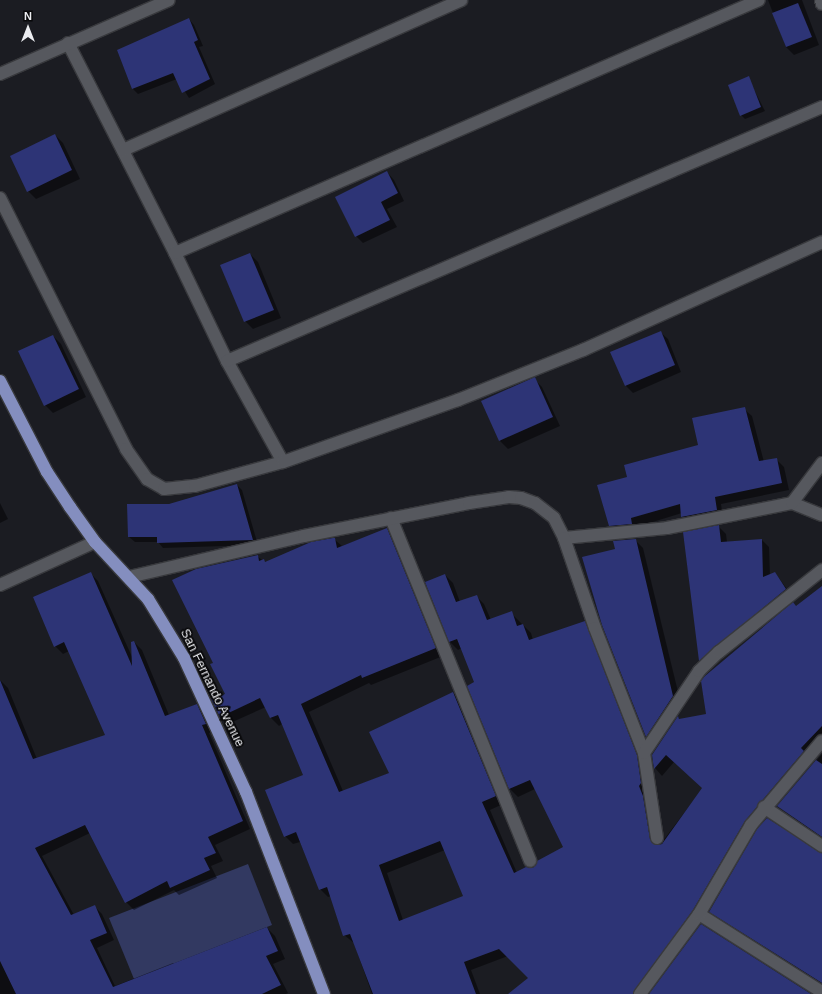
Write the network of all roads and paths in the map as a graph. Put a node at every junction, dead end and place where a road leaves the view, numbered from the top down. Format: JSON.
{"nodes":[{"id":1,"x":169,"y":0,"type":"edge"},
{"id":2,"x":461,"y":0,"type":"edge"},
{"id":3,"x":759,"y":0,"type":"edge"},
{"id":4,"x":821,"y":0,"type":"edge"},
{"id":5,"x":822,"y":4,"type":"edge"},
{"id":6,"x":68,"y":43,"type":"junction"},
{"id":7,"x":0,"y":74,"type":"edge"},
{"id":8,"x":822,"y":107,"type":"edge"},
{"id":9,"x":123,"y":150,"type":"junction"},
{"id":10,"x":0,"y":198,"type":"edge"},
{"id":11,"x":822,"y":242,"type":"edge"},
{"id":12,"x":175,"y":253,"type":"junction"},
{"id":13,"x":227,"y":362,"type":"junction"},
{"id":14,"x":0,"y":381,"type":"edge"},
{"id":15,"x":283,"y":462,"type":"junction"},
{"id":16,"x":822,"y":463,"type":"edge"},
{"id":17,"x":792,"y":502,"type":"junction"},
{"id":18,"x":822,"y":515,"type":"edge"},
{"id":19,"x":391,"y":518,"type":"junction"},
{"id":20,"x":564,"y":538,"type":"junction"},
{"id":21,"x":95,"y":542,"type":"junction"},
{"id":22,"x":822,"y":570,"type":"edge"},
{"id":23,"x":129,"y":577,"type":"junction"},
{"id":24,"x":0,"y":585,"type":"edge"},
{"id":25,"x":822,"y":741,"type":"edge"},
{"id":26,"x":644,"y":753,"type":"junction"},
{"id":27,"x":764,"y":807,"type":"junction"},
{"id":28,"x":657,"y":838,"type":"dead end"},
{"id":29,"x":822,"y":846,"type":"edge"},
{"id":30,"x":530,"y":861,"type":"dead end"},
{"id":31,"x":699,"y":914,"type":"junction"},
{"id":32,"x":822,"y":992,"type":"edge"},
{"id":33,"x":324,"y":994,"type":"edge"},
{"id":34,"x":640,"y":994,"type":"edge"}],
"edges":[{"from":1,"to":6,"type":"street"},
{"from":2,"to":9,"type":"street"},
{"from":3,"to":12,"type":"street"},
{"from":4,"to":5,"type":"street"},
{"from":6,"to":7,"type":"street"},
{"from":6,"to":9,"type":"street"},
{"from":8,"to":13,"type":"street"},
{"from":9,"to":12,"type":"street"},
{"from":10,"to":15,"type":"street"},
{"from":11,"to":15,"type":"street"},
{"from":12,"to":13,"type":"street"},
{"from":13,"to":15,"type":"street"},
{"from":14,"to":21,"type":"main road","name":"San Fernando Avenue"},
{"from":16,"to":17,"type":"street"},
{"from":17,"to":18,"type":"street"},
{"from":17,"to":20,"type":"street"},
{"from":19,"to":20,"type":"street"},
{"from":19,"to":23,"type":"street"},
{"from":19,"to":30,"type":"street"},
{"from":20,"to":26,"type":"street"},
{"from":21,"to":23,"type":"main road","name":"San Fernando Avenue"},
{"from":21,"to":24,"type":"street"},
{"from":22,"to":26,"type":"street"},
{"from":23,"to":33,"type":"main road","name":"San Fernando Avenue"},
{"from":25,"to":27,"type":"street"},
{"from":26,"to":28,"type":"street"},
{"from":27,"to":29,"type":"street"},
{"from":27,"to":31,"type":"street"},
{"from":31,"to":32,"type":"street"},
{"from":31,"to":34,"type":"street"}]}
